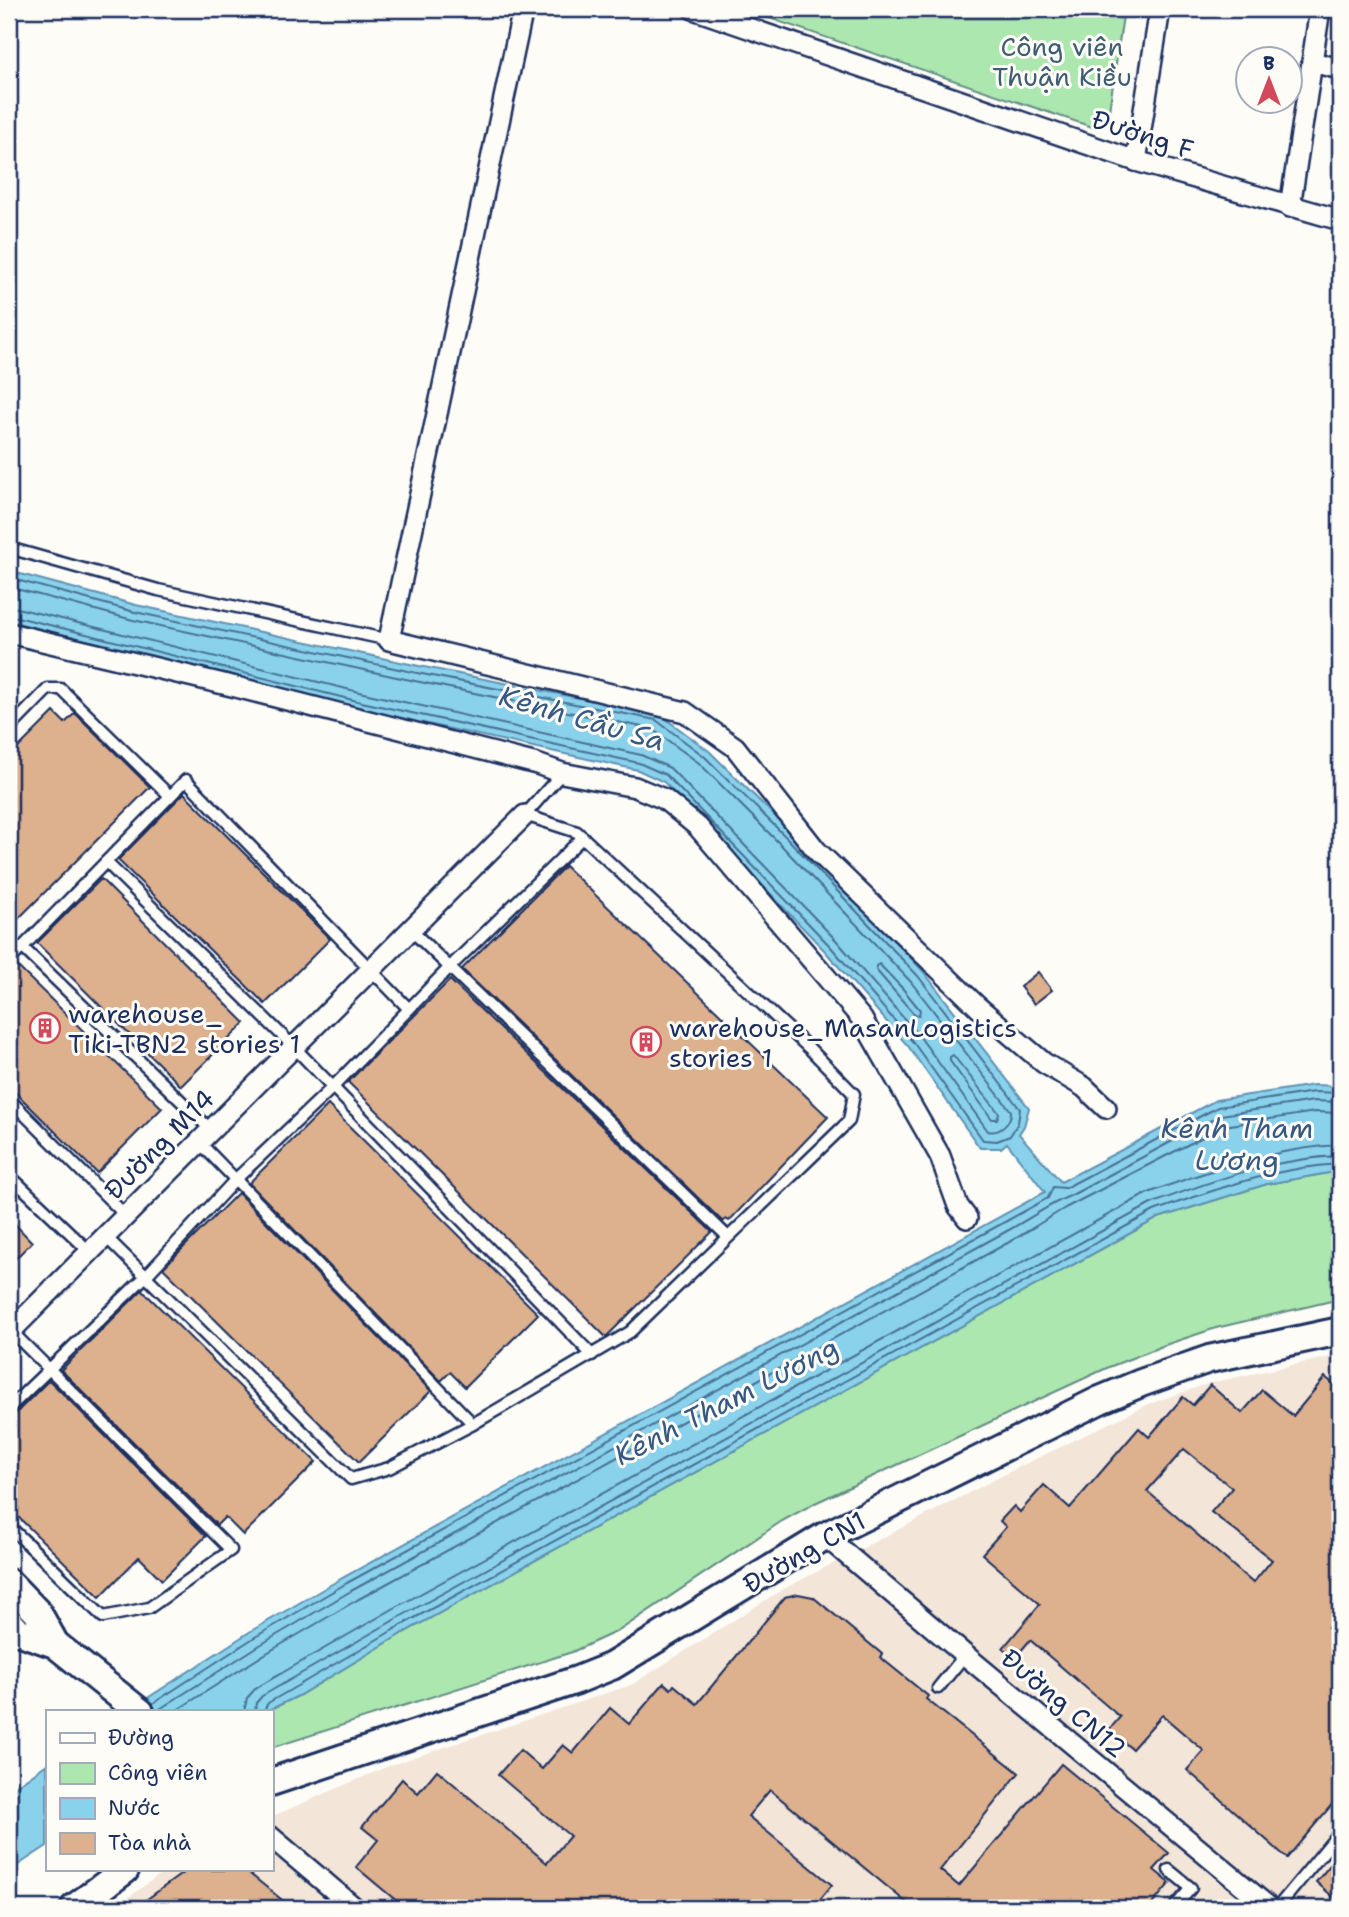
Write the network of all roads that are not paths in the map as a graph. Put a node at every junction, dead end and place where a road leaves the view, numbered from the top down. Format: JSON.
{"nodes":[{"id":1,"x":523,"y":9,"type":"edge"},
{"id":2,"x":693,"y":9,"type":"edge"},
{"id":3,"x":1160,"y":9,"type":"edge"},
{"id":4,"x":1320,"y":9,"type":"edge"},
{"id":5,"x":1312,"y":62,"type":"junction"},
{"id":6,"x":1340,"y":69,"type":"edge"},
{"id":7,"x":1136,"y":161,"type":"junction"},
{"id":8,"x":1290,"y":207,"type":"junction"},
{"id":9,"x":1340,"y":220,"type":"edge"},
{"id":10,"x":9,"y":548,"type":"edge"},
{"id":11,"x":9,"y":633,"type":"edge"},
{"id":12,"x":389,"y":640,"type":"junction"},
{"id":13,"x":9,"y":729,"type":"edge"},
{"id":14,"x":562,"y":773,"type":"junction"},
{"id":15,"x":170,"y":796,"type":"junction"},
{"id":16,"x":525,"y":815,"type":"junction"},
{"id":17,"x":583,"y":837,"type":"junction"},
{"id":18,"x":106,"y":862,"type":"junction"},
{"id":19,"x":410,"y":929,"type":"junction"},
{"id":20,"x":22,"y":947,"type":"junction"},
{"id":21,"x":9,"y":961,"type":"edge"},
{"id":22,"x":450,"y":967,"type":"junction"},
{"id":23,"x":371,"y":968,"type":"junction"},
{"id":24,"x":409,"y":1009,"type":"junction"},
{"id":25,"x":293,"y":1046,"type":"junction"},
{"id":26,"x":332,"y":1087,"type":"junction"},
{"id":27,"x":9,"y":1099,"type":"edge"},
{"id":28,"x":1106,"y":1108,"type":"dead end"},
{"id":29,"x":204,"y":1135,"type":"junction"},
{"id":30,"x":9,"y":1175,"type":"edge"},
{"id":31,"x":235,"y":1180,"type":"junction"},
{"id":32,"x":125,"y":1215,"type":"junction"},
{"id":33,"x":967,"y":1218,"type":"dead end"},
{"id":34,"x":105,"y":1236,"type":"junction"},
{"id":35,"x":727,"y":1237,"type":"junction"},
{"id":36,"x":90,"y":1252,"type":"junction"},
{"id":37,"x":146,"y":1276,"type":"junction"},
{"id":38,"x":1340,"y":1331,"type":"edge"},
{"id":39,"x":10,"y":1332,"type":"edge"},
{"id":40,"x":592,"y":1356,"type":"junction"},
{"id":41,"x":49,"y":1369,"type":"junction"},
{"id":42,"x":9,"y":1408,"type":"edge"},
{"id":43,"x":473,"y":1424,"type":"junction"},
{"id":44,"x":9,"y":1526,"type":"edge"},
{"id":45,"x":825,"y":1536,"type":"junction"},
{"id":46,"x":9,"y":1583,"type":"edge"},
{"id":47,"x":9,"y":1622,"type":"edge"},
{"id":48,"x":55,"y":1644,"type":"junction"},
{"id":49,"x":965,"y":1655,"type":"junction"},
{"id":50,"x":938,"y":1688,"type":"dead end"},
{"id":51,"x":136,"y":1709,"type":"edge"},
{"id":52,"x":273,"y":1781,"type":"edge"},
{"id":53,"x":1340,"y":1832,"type":"edge"},
{"id":54,"x":273,"y":1839,"type":"edge"},
{"id":55,"x":1169,"y":1870,"type":"dead end"},
{"id":56,"x":124,"y":1871,"type":"edge"},
{"id":57,"x":75,"y":1908,"type":"edge"},
{"id":58,"x":355,"y":1908,"type":"edge"},
{"id":59,"x":1174,"y":1908,"type":"edge"},
{"id":60,"x":1270,"y":1908,"type":"edge"},
{"id":61,"x":1277,"y":1908,"type":"edge"}],
"edges":[{"from":1,"to":12,"type":"street"},
{"from":2,"to":7,"type":"street","name":"Đường F"},
{"from":3,"to":7,"type":"street"},
{"from":4,"to":5,"type":"street"},
{"from":5,"to":6,"type":"street"},
{"from":5,"to":8,"type":"street"},
{"from":7,"to":8,"type":"street","name":"Đường F"},
{"from":8,"to":9,"type":"street","name":"Đường F"},
{"from":10,"to":12,"type":"lane"},
{"from":11,"to":14,"type":"street"},
{"from":12,"to":28,"type":"street"},
{"from":13,"to":15,"type":"lane"},
{"from":14,"to":16,"type":"lane"},
{"from":14,"to":33,"type":"street"},
{"from":15,"to":18,"type":"lane"},
{"from":15,"to":23,"type":"lane"},
{"from":16,"to":17,"type":"lane"},
{"from":16,"to":19,"type":"street","name":"Đường M14"},
{"from":17,"to":22,"type":"lane"},
{"from":17,"to":35,"type":"lane"},
{"from":18,"to":20,"type":"lane"},
{"from":18,"to":25,"type":"lane"},
{"from":19,"to":22,"type":"lane"},
{"from":19,"to":23,"type":"street","name":"Đường M14"},
{"from":20,"to":21,"type":"lane"},
{"from":20,"to":29,"type":"lane"},
{"from":22,"to":24,"type":"lane"},
{"from":22,"to":35,"type":"lane"},
{"from":23,"to":24,"type":"lane"},
{"from":23,"to":25,"type":"street","name":"Đường M14"},
{"from":24,"to":26,"type":"lane"},
{"from":25,"to":26,"type":"lane"},
{"from":25,"to":29,"type":"street","name":"Đường M14"},
{"from":26,"to":31,"type":"lane"},
{"from":26,"to":40,"type":"lane"},
{"from":27,"to":32,"type":"lane"},
{"from":29,"to":31,"type":"lane"},
{"from":29,"to":32,"type":"street","name":"Đường M14"},
{"from":30,"to":36,"type":"lane"},
{"from":31,"to":37,"type":"lane"},
{"from":31,"to":43,"type":"lane"},
{"from":32,"to":34,"type":"street","name":"Đường M14"},
{"from":34,"to":36,"type":"street","name":"Đường M14"},
{"from":34,"to":37,"type":"lane"},
{"from":35,"to":40,"type":"lane"},
{"from":36,"to":39,"type":"street","name":"Đường M14"},
{"from":37,"to":41,"type":"lane"},
{"from":37,"to":43,"type":"lane"},
{"from":38,"to":45,"type":"street","name":"Đường CN1"},
{"from":39,"to":41,"type":"lane"},
{"from":40,"to":43,"type":"lane"},
{"from":41,"to":42,"type":"lane"},
{"from":41,"to":44,"type":"lane"},
{"from":45,"to":49,"type":"street","name":"Đường CN12"},
{"from":45,"to":52,"type":"street","name":"Đường CN1"},
{"from":46,"to":48,"type":"street"},
{"from":47,"to":48,"type":"street"},
{"from":48,"to":51,"type":"street"},
{"from":49,"to":50,"type":"lane"},
{"from":49,"to":60,"type":"street","name":"Đường CN12"},
{"from":53,"to":61,"type":"lane"},
{"from":54,"to":58,"type":"street"},
{"from":55,"to":59,"type":"lane"},
{"from":56,"to":57,"type":"street"}]}
